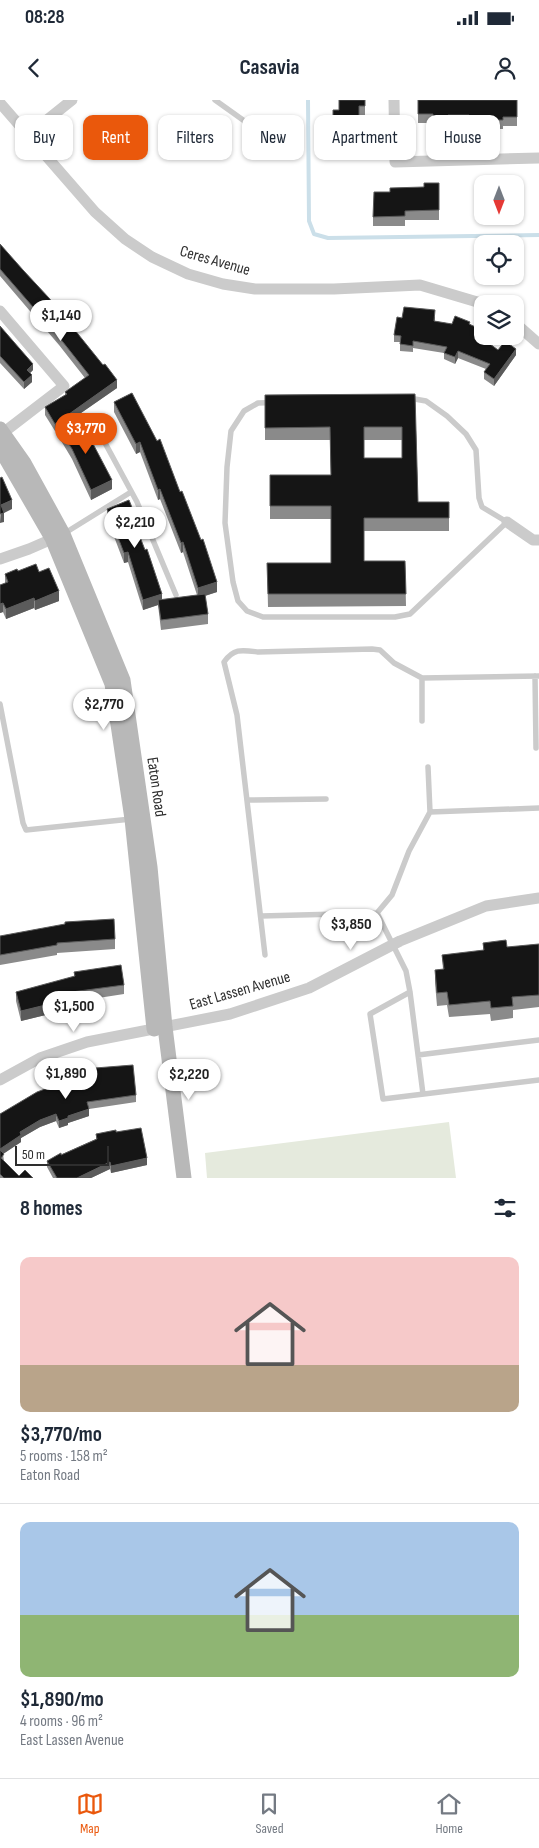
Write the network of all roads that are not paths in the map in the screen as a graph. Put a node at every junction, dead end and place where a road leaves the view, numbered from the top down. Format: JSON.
{"nodes":[{"id":1,"x":72,"y":100,"type":"edge"},
{"id":2,"x":215,"y":100,"type":"edge"},
{"id":3,"x":394,"y":100,"type":"edge"},
{"id":4,"x":0,"y":103,"type":"edge"},
{"id":5,"x":54,"y":115,"type":"edge"},
{"id":6,"x":242,"y":119,"type":"edge"},
{"id":7,"x":15,"y":121,"type":"edge"},
{"id":8,"x":539,"y":158,"type":"edge"},
{"id":9,"x":49,"y":160,"type":"edge"},
{"id":10,"x":474,"y":301,"type":"edge"},
{"id":11,"x":0,"y":311,"type":"edge"},
{"id":12,"x":524,"y":332,"type":"edge"},
{"id":13,"x":539,"y":344,"type":"edge"},
{"id":14,"x":91,"y":417,"type":"dead end"},
{"id":15,"x":1,"y":436,"type":"edge"},
{"id":16,"x":131,"y":492,"type":"junction"},
{"id":17,"x":507,"y":522,"type":"junction"},
{"id":18,"x":58,"y":536,"type":"junction"},
{"id":19,"x":539,"y":540,"type":"edge"},
{"id":20,"x":0,"y":559,"type":"edge"},
{"id":21,"x":176,"y":595,"type":"dead end"},
{"id":22,"x":537,"y":676,"type":"edge"},
{"id":23,"x":422,"y":678,"type":"junction"},
{"id":24,"x":0,"y":704,"type":"edge"},
{"id":25,"x":422,"y":722,"type":"dead end"},
{"id":26,"x":536,"y":748,"type":"dead end"},
{"id":27,"x":428,"y":767,"type":"dead end"},
{"id":28,"x":326,"y":799,"type":"dead end"},
{"id":29,"x":248,"y":800,"type":"junction"},
{"id":30,"x":539,"y":808,"type":"edge"},
{"id":31,"x":430,"y":812,"type":"junction"},
{"id":32,"x":138,"y":818,"type":"junction"},
{"id":33,"x":539,"y":898,"type":"edge"},
{"id":34,"x":377,"y":914,"type":"junction"},
{"id":35,"x":262,"y":916,"type":"junction"},
{"id":36,"x":392,"y":944,"type":"junction"},
{"id":37,"x":265,"y":955,"type":"dead end"},
{"id":38,"x":410,"y":992,"type":"junction"},
{"id":39,"x":160,"y":1028,"type":"junction"},
{"id":40,"x":539,"y":1040,"type":"edge"},
{"id":41,"x":418,"y":1055,"type":"junction"},
{"id":42,"x":0,"y":1080,"type":"edge"},
{"id":43,"x":539,"y":1080,"type":"edge"},
{"id":44,"x":423,"y":1094,"type":"junction"},
{"id":45,"x":184,"y":1178,"type":"edge"}],
"edges":[{"from":1,"to":5,"type":"street"},
{"from":2,"to":6,"type":"lane"},
{"from":3,"to":8,"type":"street"},
{"from":4,"to":7,"type":"street","name":"Ceres Avenue"},
{"from":9,"to":10,"type":"street","name":"Ceres Avenue"},
{"from":11,"to":15,"type":"street"},
{"from":12,"to":13,"type":"street"},
{"from":14,"to":16,"type":"lane"},
{"from":15,"to":18,"type":"street","name":"Eaton Road"},
{"from":16,"to":18,"type":"lane"},
{"from":16,"to":21,"type":"lane"},
{"from":17,"to":17,"type":"lane"},
{"from":17,"to":19,"type":"street"},
{"from":18,"to":20,"type":"street"},
{"from":18,"to":32,"type":"street","name":"Eaton Road"},
{"from":22,"to":23,"type":"lane"},
{"from":22,"to":26,"type":"lane"},
{"from":23,"to":25,"type":"lane"},
{"from":23,"to":29,"type":"lane"},
{"from":24,"to":32,"type":"lane"},
{"from":27,"to":31,"type":"lane"},
{"from":28,"to":29,"type":"lane"},
{"from":29,"to":35,"type":"lane"},
{"from":30,"to":31,"type":"lane"},
{"from":31,"to":34,"type":"lane"},
{"from":32,"to":39,"type":"street","name":"Eaton Road"},
{"from":33,"to":36,"type":"street","name":"East Lassen Avenue"},
{"from":34,"to":35,"type":"lane"},
{"from":34,"to":36,"type":"lane"},
{"from":35,"to":37,"type":"lane"},
{"from":36,"to":38,"type":"lane"},
{"from":36,"to":39,"type":"street","name":"East Lassen Avenue"},
{"from":38,"to":41,"type":"lane"},
{"from":38,"to":44,"type":"lane"},
{"from":39,"to":42,"type":"street","name":"East Lassen Avenue"},
{"from":39,"to":45,"type":"street","name":"Eaton Road"},
{"from":40,"to":41,"type":"lane"},
{"from":41,"to":44,"type":"lane"},
{"from":43,"to":44,"type":"lane"}]}
